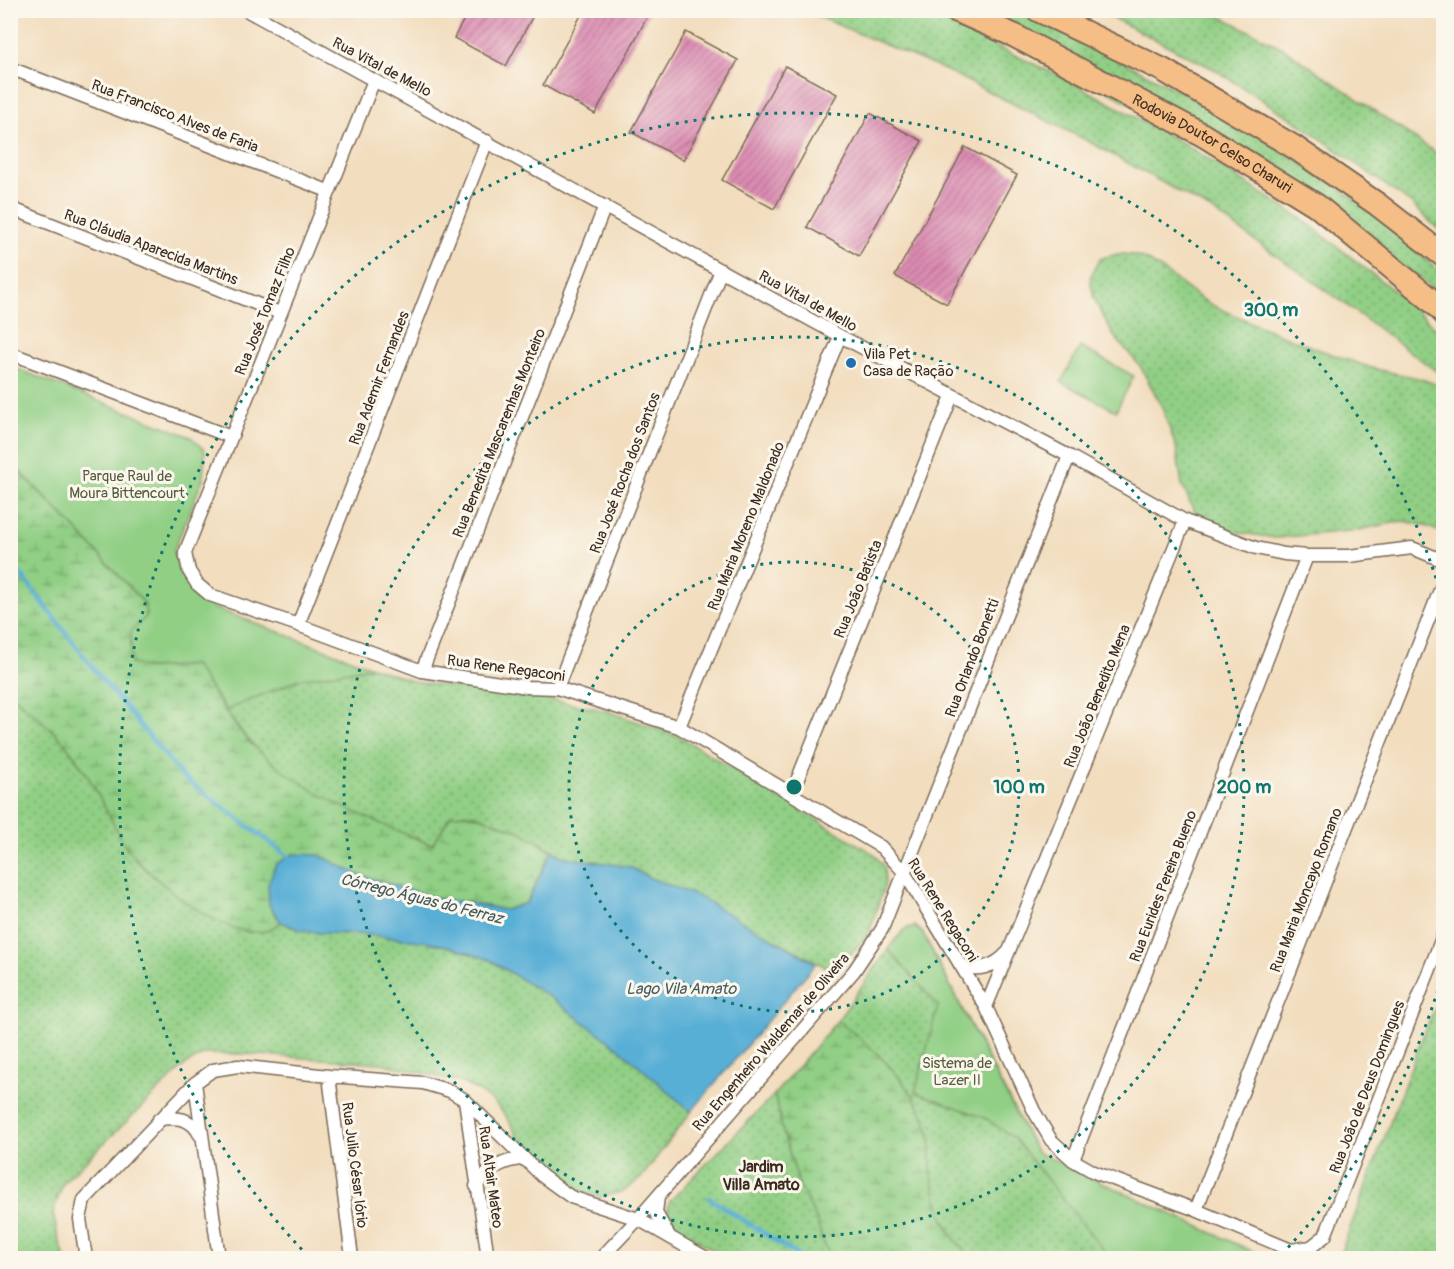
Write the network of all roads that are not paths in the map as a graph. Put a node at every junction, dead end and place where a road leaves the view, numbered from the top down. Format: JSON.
{"nodes":[{"id":1,"x":246,"y":10,"type":"edge"},
{"id":2,"x":955,"y":10,"type":"edge"},
{"id":3,"x":1038,"y":10,"type":"edge"},
{"id":4,"x":10,"y":68,"type":"edge"},
{"id":5,"x":374,"y":80,"type":"junction"},
{"id":6,"x":487,"y":141,"type":"junction"},
{"id":7,"x":328,"y":192,"type":"junction"},
{"id":8,"x":605,"y":206,"type":"junction"},
{"id":9,"x":10,"y":208,"type":"edge"},
{"id":10,"x":1443,"y":256,"type":"edge"},
{"id":11,"x":721,"y":270,"type":"junction"},
{"id":12,"x":280,"y":313,"type":"junction"},
{"id":13,"x":1443,"y":313,"type":"edge"},
{"id":14,"x":840,"y":336,"type":"junction"},
{"id":15,"x":10,"y":353,"type":"edge"},
{"id":16,"x":952,"y":396,"type":"junction"},
{"id":17,"x":231,"y":437,"type":"junction"},
{"id":18,"x":1069,"y":456,"type":"junction"},
{"id":19,"x":1185,"y":521,"type":"junction"},
{"id":20,"x":185,"y":553,"type":"joint"},
{"id":21,"x":1307,"y":556,"type":"junction"},
{"id":22,"x":1443,"y":561,"type":"edge"},
{"id":23,"x":1443,"y":580,"type":"edge"},
{"id":24,"x":298,"y":625,"type":"junction"},
{"id":25,"x":422,"y":671,"type":"junction"},
{"id":26,"x":557,"y":688,"type":"junction"},
{"id":27,"x":680,"y":727,"type":"junction"},
{"id":28,"x":792,"y":793,"type":"junction"},
{"id":29,"x":904,"y":872,"type":"junction"},
{"id":30,"x":1443,"y":933,"type":"edge"},
{"id":31,"x":1010,"y":950,"type":"junction"},
{"id":32,"x":960,"y":965,"type":"junction"},
{"id":33,"x":986,"y":1008,"type":"junction"},
{"id":34,"x":329,"y":1076,"type":"junction"},
{"id":35,"x":195,"y":1083,"type":"junction"},
{"id":36,"x":465,"y":1100,"type":"junction"},
{"id":37,"x":159,"y":1119,"type":"junction"},
{"id":38,"x":202,"y":1138,"type":"junction"},
{"id":39,"x":524,"y":1159,"type":"junction"},
{"id":40,"x":1073,"y":1160,"type":"junction"},
{"id":41,"x":476,"y":1186,"type":"junction"},
{"id":42,"x":658,"y":1196,"type":"junction"},
{"id":43,"x":1196,"y":1210,"type":"junction"},
{"id":44,"x":638,"y":1219,"type":"junction"},
{"id":45,"x":669,"y":1237,"type":"junction"},
{"id":46,"x":1311,"y":1246,"type":"joint"},
{"id":47,"x":86,"y":1258,"type":"edge"},
{"id":48,"x":219,"y":1258,"type":"edge"},
{"id":49,"x":352,"y":1258,"type":"edge"},
{"id":50,"x":488,"y":1258,"type":"edge"},
{"id":51,"x":601,"y":1258,"type":"edge"},
{"id":52,"x":706,"y":1258,"type":"edge"}],
"edges":[{"from":1,"to":5,"type":"street","name":"Rua Vital de Mello"},
{"from":2,"to":13,"type":"highway","name":"Rodovia Doutor Celso Charuri"},
{"from":3,"to":10,"type":"highway"},
{"from":4,"to":7,"type":"street","name":"Rua Francisco Alves de Faria"},
{"from":5,"to":6,"type":"street","name":"Rua Vital de Mello"},
{"from":5,"to":7,"type":"street","name":"Rua José Tomaz Filho"},
{"from":6,"to":8,"type":"street","name":"Rua Vital de Mello"},
{"from":6,"to":24,"type":"street","name":"Rua Ademir Fernandes"},
{"from":7,"to":12,"type":"street","name":"Rua José Tomaz Filho"},
{"from":8,"to":11,"type":"street","name":"Rua Vital de Mello"},
{"from":8,"to":25,"type":"street","name":"Rua Benedita Mascarenhas Monteiro"},
{"from":9,"to":12,"type":"street","name":"Rua Cláudia Aparecida Martins"},
{"from":11,"to":14,"type":"street","name":"Rua Vital de Mello"},
{"from":11,"to":26,"type":"street","name":"Rua José Rocha dos Santos"},
{"from":12,"to":17,"type":"street","name":"Rua José Tomaz Filho"},
{"from":14,"to":16,"type":"street","name":"Rua Vital de Mello"},
{"from":14,"to":27,"type":"street","name":"Rua Maria Moreno Maldonado"},
{"from":15,"to":17,"type":"street"},
{"from":16,"to":18,"type":"street","name":"Rua Vital de Mello"},
{"from":16,"to":28,"type":"street","name":"Rua João Batista"},
{"from":17,"to":20,"type":"street","name":"Rua José Tomaz Filho"},
{"from":18,"to":19,"type":"street","name":"Rua Vital de Mello"},
{"from":18,"to":29,"type":"street","name":"Rua Orlando Bonetti"},
{"from":19,"to":21,"type":"street","name":"Rua Vital de Mello"},
{"from":19,"to":31,"type":"street","name":"Rua João Benedito Mena"},
{"from":20,"to":24,"type":"street","name":"Rua Rene Regaconi"},
{"from":21,"to":22,"type":"street","name":"Rua Vital de Mello"},
{"from":21,"to":40,"type":"street","name":"Rua Eurides Pereira Bueno"},
{"from":23,"to":43,"type":"street","name":"Rua Maria Moncayo Romano"},
{"from":24,"to":25,"type":"street","name":"Rua Rene Regaconi"},
{"from":25,"to":26,"type":"street","name":"Rua Rene Regaconi"},
{"from":26,"to":27,"type":"street","name":"Rua Rene Regaconi"},
{"from":27,"to":28,"type":"street","name":"Rua Rene Regaconi"},
{"from":28,"to":29,"type":"street","name":"Rua Rene Regaconi"},
{"from":29,"to":32,"type":"street","name":"Rua Rene Regaconi"},
{"from":29,"to":42,"type":"street","name":"Rua Engenheiro Waldemar de Oliveira"},
{"from":30,"to":46,"type":"street","name":"Rua João de Deus Domingues"},
{"from":31,"to":32,"type":"street"},
{"from":31,"to":33,"type":"street","name":"Rua João Benedito Mena"},
{"from":32,"to":33,"type":"street","name":"Rua Rene Regaconi"},
{"from":33,"to":40,"type":"street","name":"Rua Rene Regaconi"},
{"from":34,"to":35,"type":"street"},
{"from":34,"to":36,"type":"street"},
{"from":34,"to":49,"type":"street","name":"Rua Julio César Iório"},
{"from":35,"to":37,"type":"street"},
{"from":35,"to":38,"type":"street"},
{"from":36,"to":39,"type":"street"},
{"from":36,"to":41,"type":"street","name":"Rua Altair Mateo"},
{"from":37,"to":38,"type":"street"},
{"from":37,"to":47,"type":"street"},
{"from":38,"to":48,"type":"street"},
{"from":39,"to":41,"type":"street"},
{"from":39,"to":44,"type":"street"},
{"from":40,"to":43,"type":"street","name":"Rua Rene Regaconi"},
{"from":41,"to":50,"type":"street","name":"Rua Altair Mateo"},
{"from":42,"to":44,"type":"street","name":"Rua Engenheiro Waldemar de Oliveira"},
{"from":42,"to":45,"type":"street"},
{"from":43,"to":46,"type":"street","name":"Rua Rene Regaconi"},
{"from":44,"to":45,"type":"street"},
{"from":44,"to":51,"type":"street","name":"Rua Engenheiro Waldemar de Oliveira"},
{"from":45,"to":52,"type":"street"}]}
